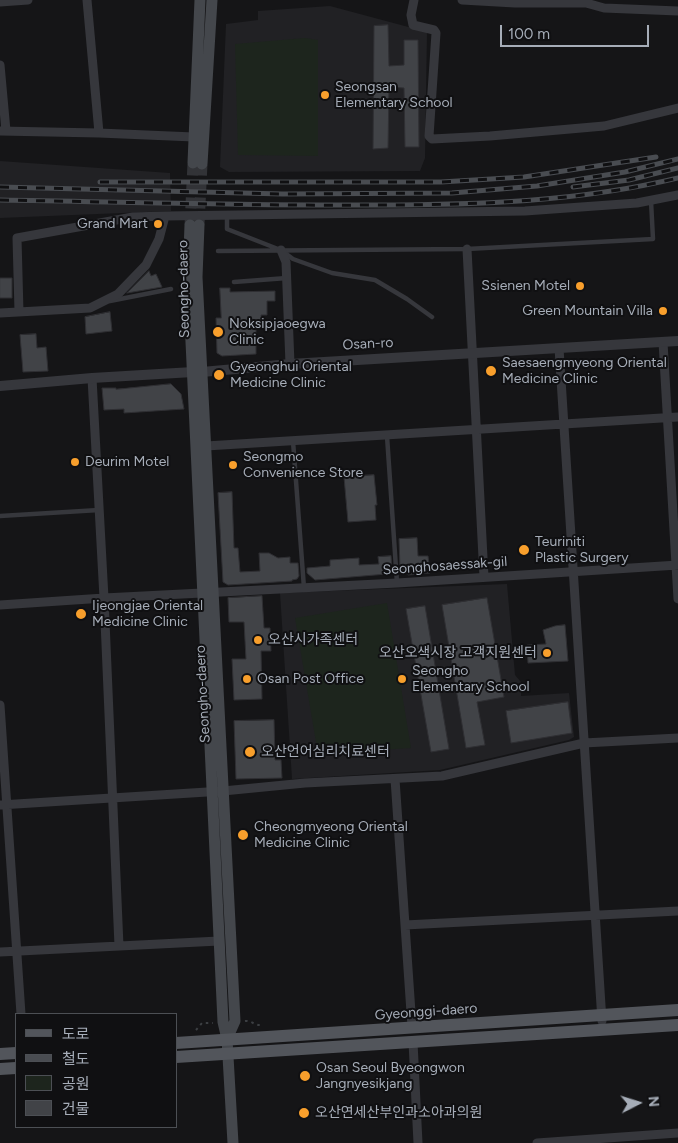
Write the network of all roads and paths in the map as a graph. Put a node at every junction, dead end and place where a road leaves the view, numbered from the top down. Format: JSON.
{"nodes":[{"id":1,"x":28,"y":0,"type":"edge"},
{"id":2,"x":87,"y":0,"type":"edge"},
{"id":3,"x":200,"y":0,"type":"edge"},
{"id":4,"x":212,"y":0,"type":"edge"},
{"id":5,"x":414,"y":0,"type":"edge"},
{"id":6,"x":462,"y":0,"type":"edge"},
{"id":7,"x":0,"y":2,"type":"edge"},
{"id":8,"x":604,"y":4,"type":"edge"},
{"id":9,"x":678,"y":11,"type":"edge"},
{"id":10,"x":0,"y":65,"type":"edge"},
{"id":11,"x":678,"y":108,"type":"edge"},
{"id":12,"x":3,"y":131,"type":"edge"},
{"id":13,"x":98,"y":133,"type":"junction"},
{"id":14,"x":194,"y":137,"type":"junction"},
{"id":15,"x":678,"y":195,"type":"edge"},
{"id":16,"x":651,"y":202,"type":"junction"},
{"id":17,"x":227,"y":215,"type":"junction"},
{"id":18,"x":165,"y":216,"type":"junction"},
{"id":19,"x":194,"y":225,"type":"tunnel mouth"},
{"id":20,"x":467,"y":249,"type":"junction"},
{"id":21,"x":281,"y":250,"type":"junction"},
{"id":22,"x":218,"y":251,"type":"dead end"},
{"id":23,"x":287,"y":278,"type":"junction"},
{"id":24,"x":234,"y":282,"type":"dead end"},
{"id":25,"x":171,"y":289,"type":"dead end"},
{"id":26,"x":102,"y":303,"type":"junction"},
{"id":27,"x":19,"y":312,"type":"junction"},
{"id":28,"x":0,"y":313,"type":"edge"},
{"id":29,"x":432,"y":317,"type":"dead end"},
{"id":30,"x":678,"y":340,"type":"edge"},
{"id":31,"x":662,"y":342,"type":"junction"},
{"id":32,"x":559,"y":348,"type":"junction"},
{"id":33,"x":473,"y":352,"type":"junction"},
{"id":34,"x":290,"y":364,"type":"junction"},
{"id":35,"x":197,"y":372,"type":"junction"},
{"id":36,"x":92,"y":378,"type":"junction"},
{"id":37,"x":0,"y":386,"type":"edge"},
{"id":38,"x":678,"y":417,"type":"edge"},
{"id":39,"x":667,"y":418,"type":"junction"},
{"id":40,"x":564,"y":425,"type":"junction"},
{"id":41,"x":477,"y":430,"type":"junction"},
{"id":42,"x":387,"y":436,"type":"junction"},
{"id":43,"x":293,"y":441,"type":"junction"},
{"id":44,"x":206,"y":446,"type":"junction"},
{"id":45,"x":99,"y":510,"type":"junction"},
{"id":46,"x":0,"y":516,"type":"edge"},
{"id":47,"x":677,"y":565,"type":"edge"},
{"id":48,"x":573,"y":572,"type":"junction"},
{"id":49,"x":484,"y":577,"type":"junction"},
{"id":50,"x":397,"y":583,"type":"junction"},
{"id":51,"x":304,"y":588,"type":"junction"},
{"id":52,"x":208,"y":593,"type":"junction"},
{"id":53,"x":104,"y":598,"type":"junction"},
{"id":54,"x":678,"y":599,"type":"edge"},
{"id":55,"x":0,"y":605,"type":"edge"},
{"id":56,"x":0,"y":705,"type":"edge"},
{"id":57,"x":678,"y":738,"type":"edge"},
{"id":58,"x":584,"y":743,"type":"junction"},
{"id":59,"x":395,"y":779,"type":"junction"},
{"id":60,"x":218,"y":791,"type":"junction"},
{"id":61,"x":112,"y":798,"type":"junction"},
{"id":62,"x":3,"y":804,"type":"edge"},
{"id":63,"x":678,"y":911,"type":"edge"},
{"id":64,"x":595,"y":915,"type":"junction"},
{"id":65,"x":405,"y":925,"type":"junction"},
{"id":66,"x":220,"y":941,"type":"junction"},
{"id":67,"x":119,"y":946,"type":"junction"},
{"id":68,"x":18,"y":951,"type":"junction"},
{"id":69,"x":0,"y":952,"type":"edge"},
{"id":70,"x":678,"y":1010,"type":"edge"},
{"id":71,"x":22,"y":1013,"type":"edge"},
{"id":72,"x":601,"y":1015,"type":"junction"},
{"id":73,"x":678,"y":1025,"type":"edge"},
{"id":74,"x":412,"y":1028,"type":"junction"},
{"id":75,"x":602,"y":1030,"type":"junction"},
{"id":76,"x":227,"y":1039,"type":"junction"},
{"id":77,"x":413,"y":1042,"type":"junction"},
{"id":78,"x":178,"y":1043,"type":"edge"},
{"id":79,"x":15,"y":1053,"type":"edge"},
{"id":80,"x":0,"y":1054,"type":"edge"},
{"id":81,"x":228,"y":1054,"type":"junction"},
{"id":82,"x":178,"y":1057,"type":"edge"},
{"id":83,"x":15,"y":1068,"type":"edge"},
{"id":84,"x":0,"y":1069,"type":"edge"},
{"id":85,"x":678,"y":1133,"type":"edge"},
{"id":86,"x":234,"y":1143,"type":"edge"},
{"id":87,"x":418,"y":1143,"type":"edge"},
{"id":88,"x":537,"y":1143,"type":"edge"}],
"edges":[{"from":1,"to":7,"type":"street"},
{"from":2,"to":13,"type":"street"},
{"from":3,"to":14,"type":"main road"},
{"from":4,"to":14,"type":"main road"},
{"from":5,"to":11,"type":"street"},
{"from":6,"to":8,"type":"street"},
{"from":8,"to":9,"type":"street"},
{"from":10,"to":12,"type":"street"},
{"from":12,"to":13,"type":"street"},
{"from":13,"to":14,"type":"street"},
{"from":15,"to":16,"type":"street"},
{"from":16,"to":17,"type":"street"},
{"from":16,"to":20,"type":"lane"},
{"from":17,"to":18,"type":"street"},
{"from":17,"to":21,"type":"lane"},
{"from":18,"to":26,"type":"street"},
{"from":18,"to":27,"type":"street"},
{"from":19,"to":35,"type":"main road","name":"Seongho-daero"},
{"from":20,"to":21,"type":"lane"},
{"from":20,"to":33,"type":"street"},
{"from":21,"to":22,"type":"lane"},
{"from":21,"to":23,"type":"street"},
{"from":21,"to":29,"type":"lane"},
{"from":23,"to":24,"type":"lane"},
{"from":23,"to":34,"type":"street"},
{"from":25,"to":26,"type":"lane"},
{"from":26,"to":27,"type":"street"},
{"from":27,"to":28,"type":"street"},
{"from":30,"to":31,"type":"street","name":"Osan-ro"},
{"from":31,"to":32,"type":"street","name":"Osan-ro"},
{"from":31,"to":39,"type":"street"},
{"from":32,"to":33,"type":"street","name":"Osan-ro"},
{"from":32,"to":40,"type":"street"},
{"from":33,"to":34,"type":"street","name":"Osan-ro"},
{"from":33,"to":41,"type":"street"},
{"from":34,"to":35,"type":"street","name":"Osan-ro"},
{"from":35,"to":36,"type":"street","name":"Osan-ro"},
{"from":35,"to":44,"type":"main road","name":"Seongho-daero"},
{"from":35,"to":52,"type":"main road","name":"Seongho-daero"},
{"from":36,"to":37,"type":"street","name":"Osan-ro"},
{"from":36,"to":45,"type":"street"},
{"from":38,"to":39,"type":"street"},
{"from":39,"to":40,"type":"street"},
{"from":39,"to":47,"type":"street"},
{"from":40,"to":41,"type":"street"},
{"from":40,"to":48,"type":"street"},
{"from":41,"to":42,"type":"street"},
{"from":41,"to":49,"type":"street"},
{"from":42,"to":43,"type":"street"},
{"from":42,"to":50,"type":"lane"},
{"from":43,"to":44,"type":"street"},
{"from":43,"to":51,"type":"lane"},
{"from":44,"to":52,"type":"main road","name":"Seongho-daero"},
{"from":45,"to":46,"type":"lane"},
{"from":45,"to":53,"type":"street"},
{"from":47,"to":48,"type":"street","name":"Seonghosaessak-gil"},
{"from":47,"to":54,"type":"street"},
{"from":48,"to":49,"type":"street","name":"Seonghosaessak-gil"},
{"from":48,"to":58,"type":"street"},
{"from":49,"to":50,"type":"street","name":"Seonghosaessak-gil"},
{"from":50,"to":51,"type":"street","name":"Seonghosaessak-gil"},
{"from":51,"to":52,"type":"street","name":"Seonghosaessak-gil"},
{"from":52,"to":53,"type":"street","name":"Seonghosaessak-gil"},
{"from":52,"to":60,"type":"main road","name":"Seongho-daero"},
{"from":53,"to":55,"type":"street","name":"Seonghosaessak-gil"},
{"from":53,"to":61,"type":"street"},
{"from":56,"to":62,"type":"street"},
{"from":57,"to":58,"type":"street"},
{"from":58,"to":59,"type":"street"},
{"from":58,"to":64,"type":"street"},
{"from":59,"to":60,"type":"street"},
{"from":59,"to":65,"type":"street"},
{"from":60,"to":61,"type":"street"},
{"from":60,"to":66,"type":"main road","name":"Seongho-daero"},
{"from":60,"to":76,"type":"main road","name":"Seongho-daero"},
{"from":61,"to":62,"type":"street"},
{"from":61,"to":67,"type":"street"},
{"from":62,"to":68,"type":"street"},
{"from":63,"to":64,"type":"street"},
{"from":64,"to":65,"type":"street"},
{"from":64,"to":72,"type":"street"},
{"from":65,"to":74,"type":"street"},
{"from":66,"to":67,"type":"street"},
{"from":66,"to":76,"type":"main road","name":"Seongho-daero"},
{"from":67,"to":68,"type":"street"},
{"from":68,"to":69,"type":"street"},
{"from":68,"to":71,"type":"street"},
{"from":70,"to":72,"type":"main road","name":"Gyeonggi-daero"},
{"from":72,"to":74,"type":"main road","name":"Gyeonggi-daero"},
{"from":72,"to":75,"type":"street"},
{"from":73,"to":75,"type":"main road","name":"Gyeonggi-daero"},
{"from":74,"to":76,"type":"main road","name":"Gyeonggi-daero"},
{"from":75,"to":77,"type":"main road","name":"Gyeonggi-daero"},
{"from":76,"to":78,"type":"main road","name":"Gyeonggi-daero"},
{"from":76,"to":81,"type":"main road","name":"Seongho-daero"},
{"from":77,"to":81,"type":"main road","name":"Gyeonggi-daero"},
{"from":77,"to":87,"type":"street"},
{"from":79,"to":80,"type":"main road"},
{"from":81,"to":82,"type":"main road","name":"Gyeonggi-daero"},
{"from":81,"to":86,"type":"main road","name":"Seongho-daero"},
{"from":83,"to":84,"type":"main road"},
{"from":85,"to":88,"type":"street"}]}
